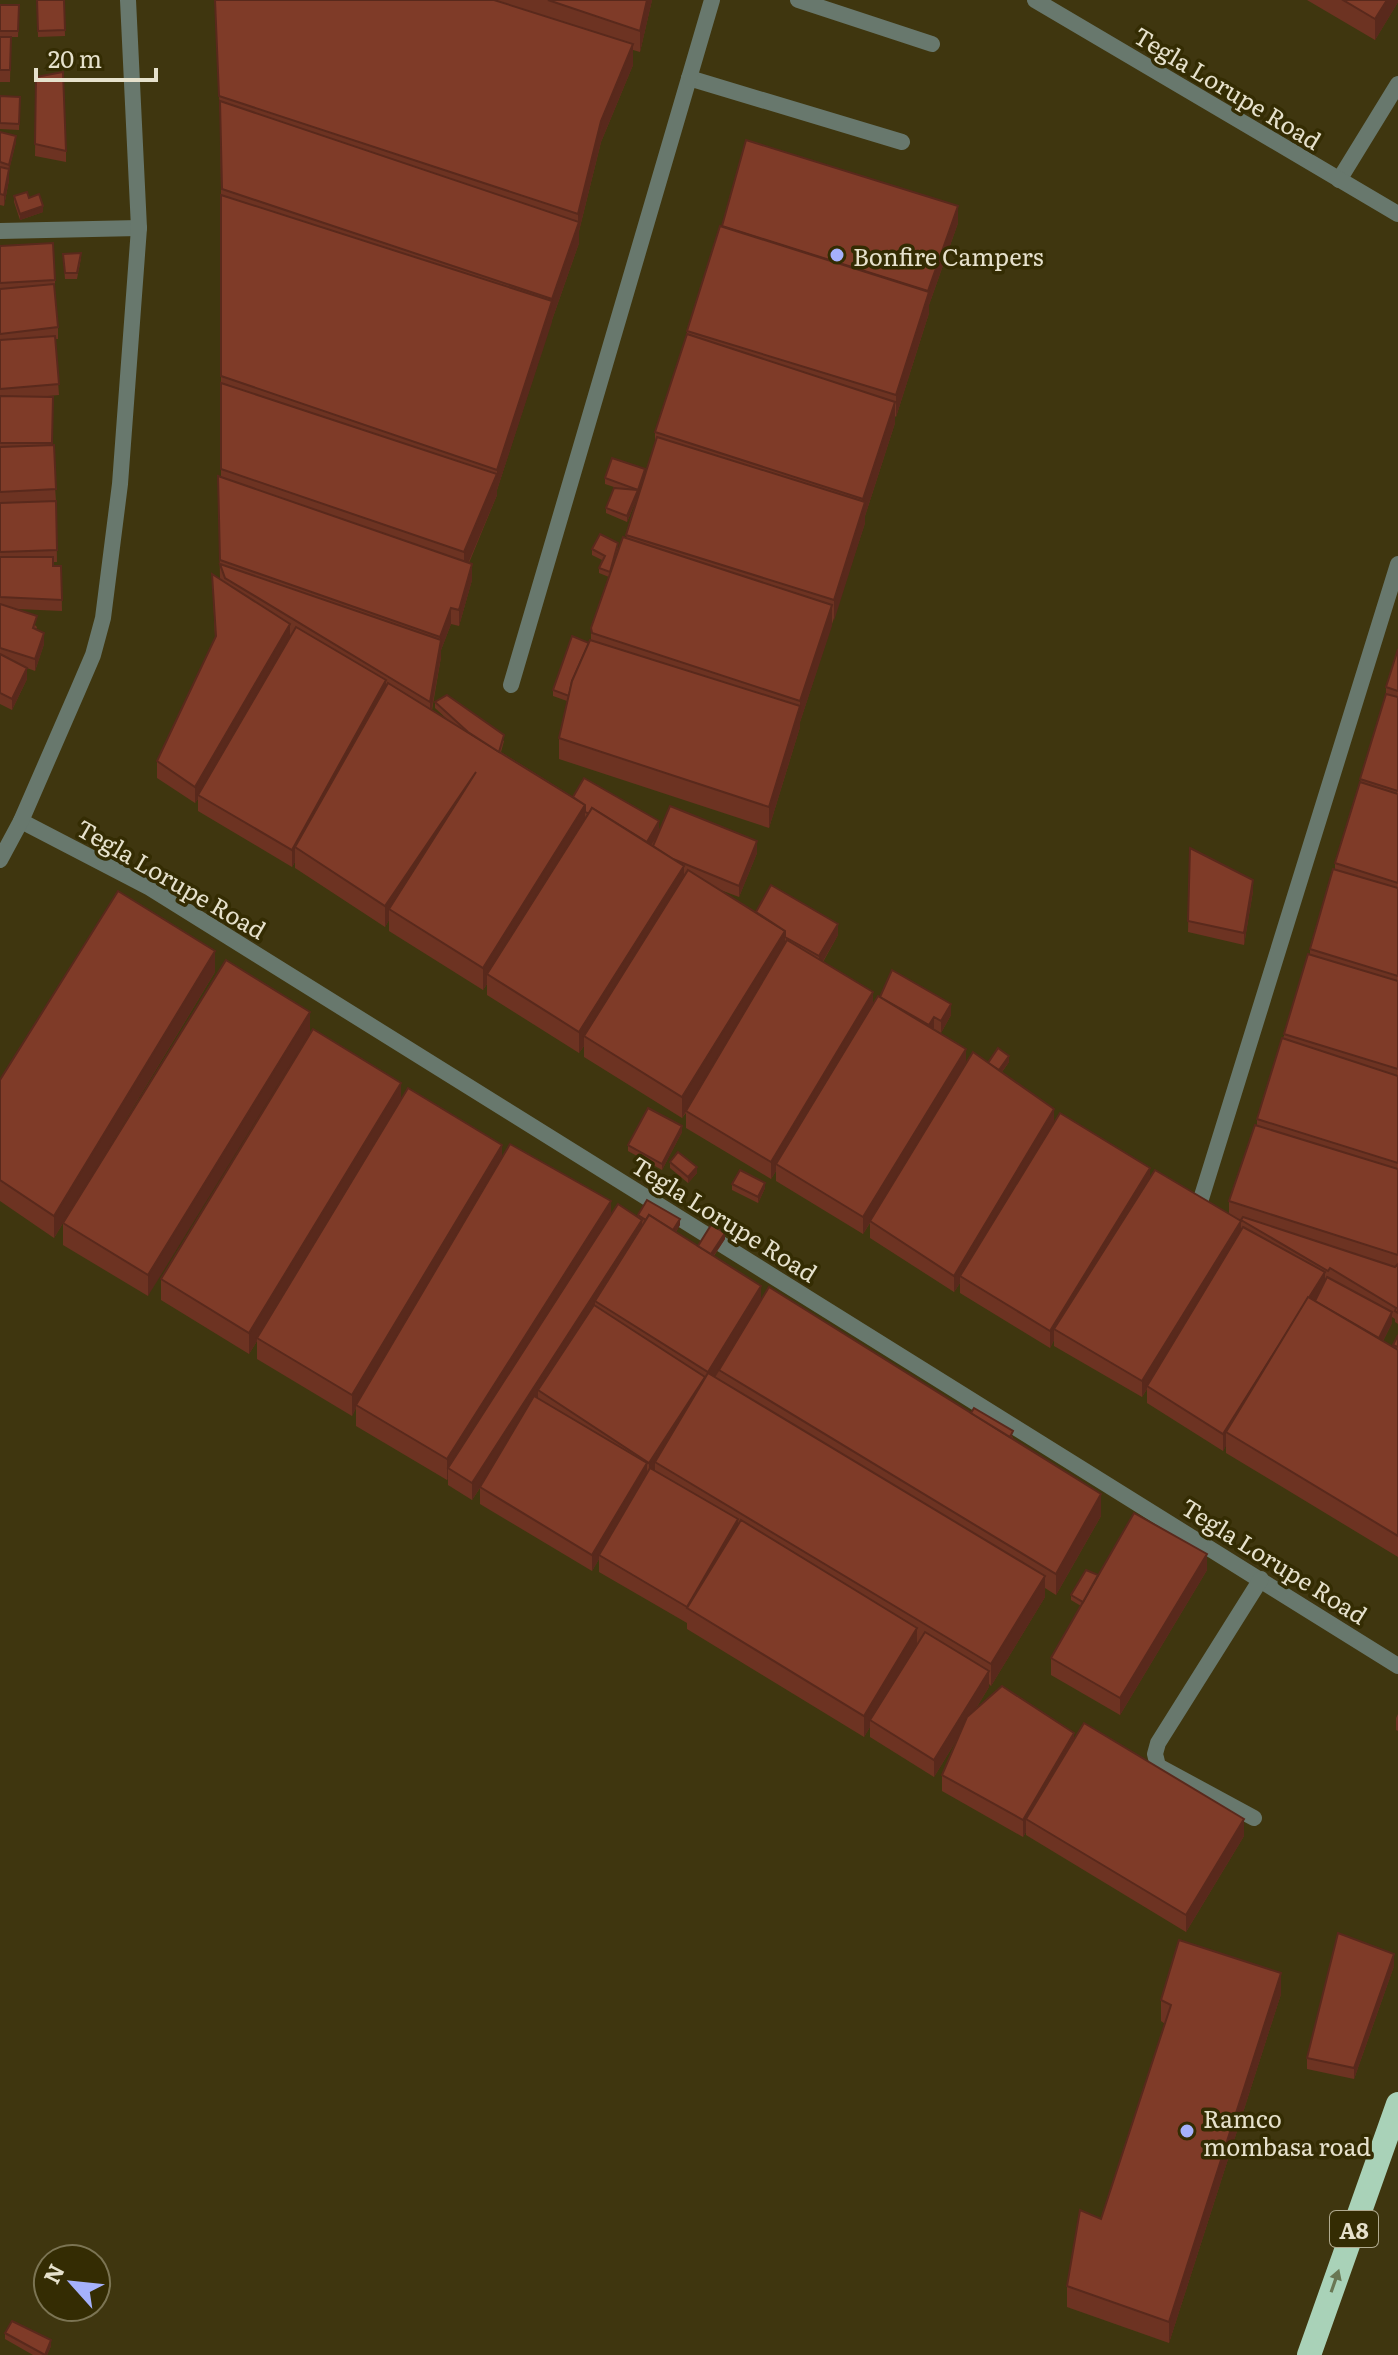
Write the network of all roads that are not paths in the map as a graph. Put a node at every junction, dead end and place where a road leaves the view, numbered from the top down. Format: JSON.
{"nodes":[{"id":1,"x":128,"y":0,"type":"edge"},
{"id":2,"x":712,"y":0,"type":"edge"},
{"id":3,"x":798,"y":0,"type":"edge"},
{"id":4,"x":1035,"y":0,"type":"edge"},
{"id":5,"x":932,"y":44,"type":"dead end"},
{"id":6,"x":689,"y":78,"type":"junction"},
{"id":7,"x":1398,"y":84,"type":"edge"},
{"id":8,"x":902,"y":142,"type":"dead end"},
{"id":9,"x":1339,"y":180,"type":"junction"},
{"id":10,"x":1398,"y":214,"type":"edge"},
{"id":11,"x":139,"y":228,"type":"junction"},
{"id":12,"x":0,"y":231,"type":"edge"},
{"id":13,"x":1398,"y":564,"type":"edge"},
{"id":14,"x":511,"y":685,"type":"dead end"},
{"id":15,"x":21,"y":821,"type":"junction"},
{"id":16,"x":0,"y":860,"type":"edge"},
{"id":17,"x":1201,"y":1199,"type":"edge"},
{"id":18,"x":1261,"y":1579,"type":"junction"},
{"id":19,"x":1398,"y":1666,"type":"edge"},
{"id":20,"x":1254,"y":1818,"type":"dead end"},
{"id":21,"x":1398,"y":2104,"type":"edge"},
{"id":22,"x":1309,"y":2355,"type":"edge"}],
"edges":[{"from":1,"to":11,"type":"street"},
{"from":2,"to":6,"type":"street"},
{"from":3,"to":5,"type":"street"},
{"from":4,"to":9,"type":"street","name":"Tegla Lorupe Road"},
{"from":6,"to":8,"type":"street"},
{"from":6,"to":14,"type":"street"},
{"from":7,"to":9,"type":"street"},
{"from":9,"to":10,"type":"street","name":"Tegla Lorupe Road"},
{"from":11,"to":12,"type":"street"},
{"from":11,"to":15,"type":"street"},
{"from":13,"to":17,"type":"street"},
{"from":15,"to":16,"type":"street"},
{"from":15,"to":18,"type":"street","name":"Tegla Lorupe Road"},
{"from":18,"to":19,"type":"street","name":"Tegla Lorupe Road"},
{"from":18,"to":20,"type":"street"},
{"from":22,"to":21,"type":"highway","number":"A8","one_way":true}]}
